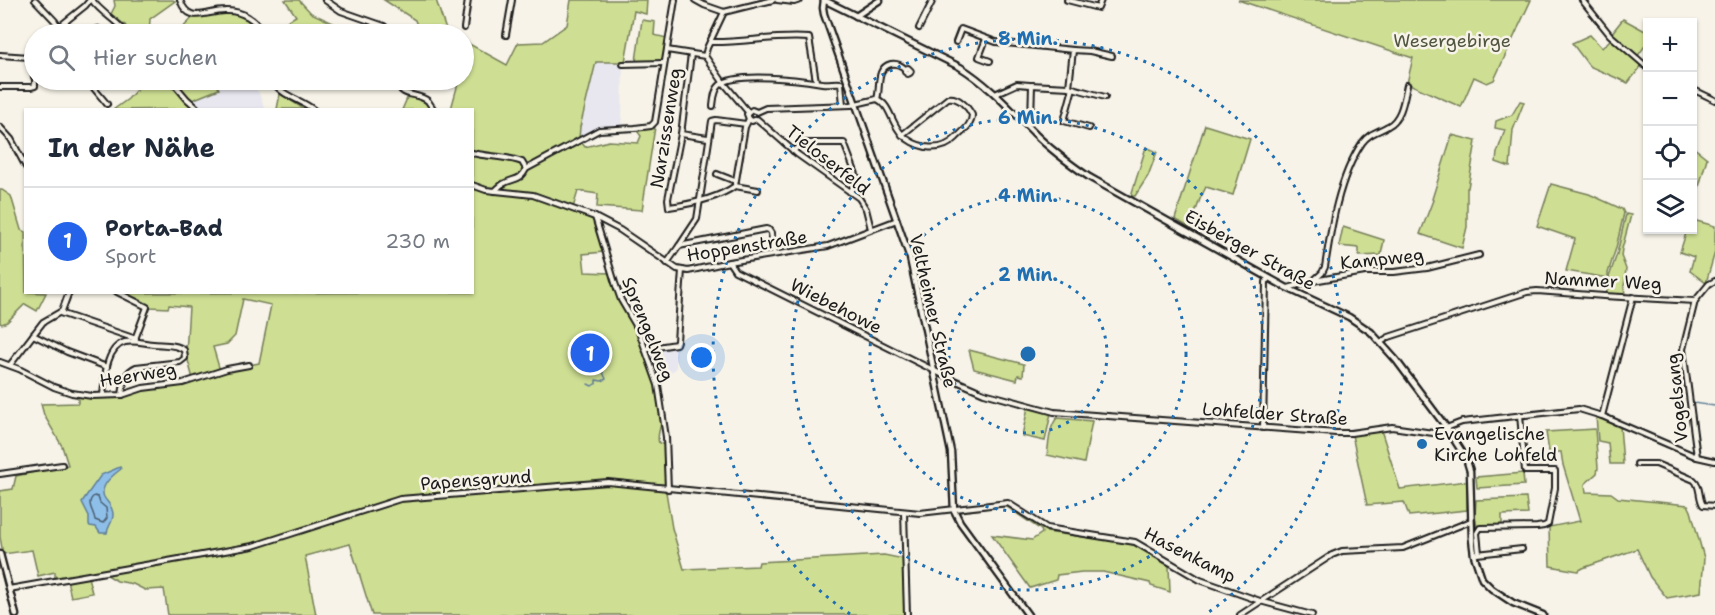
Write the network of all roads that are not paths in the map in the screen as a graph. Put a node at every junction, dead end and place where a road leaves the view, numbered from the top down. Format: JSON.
{"nodes":[{"id":1,"x":35,"y":0,"type":"edge"},
{"id":2,"x":91,"y":0,"type":"edge"},
{"id":3,"x":180,"y":0,"type":"edge"},
{"id":4,"x":325,"y":0,"type":"edge"},
{"id":5,"x":468,"y":0,"type":"edge"},
{"id":6,"x":512,"y":0,"type":"edge"},
{"id":7,"x":675,"y":0,"type":"edge"},
{"id":8,"x":695,"y":0,"type":"edge"},
{"id":9,"x":775,"y":0,"type":"edge"},
{"id":10,"x":800,"y":0,"type":"edge"},
{"id":11,"x":824,"y":0,"type":"edge"},
{"id":12,"x":880,"y":0,"type":"edge"},
{"id":13,"x":933,"y":0,"type":"edge"},
{"id":14,"x":1067,"y":0,"type":"edge"},
{"id":15,"x":1101,"y":0,"type":"edge"},
{"id":16,"x":1582,"y":0,"type":"edge"},
{"id":17,"x":724,"y":12,"type":"junction"},
{"id":18,"x":856,"y":15,"type":"junction"},
{"id":19,"x":56,"y":24,"type":"edge"},
{"id":20,"x":63,"y":24,"type":"edge"},
{"id":21,"x":119,"y":24,"type":"edge"},
{"id":22,"x":258,"y":24,"type":"edge"},
{"id":23,"x":377,"y":24,"type":"edge"},
{"id":24,"x":465,"y":24,"type":"edge"},
{"id":25,"x":919,"y":28,"type":"dead end"},
{"id":26,"x":506,"y":35,"type":"dead end"},
{"id":27,"x":986,"y":39,"type":"junction"},
{"id":28,"x":710,"y":42,"type":"junction"},
{"id":29,"x":956,"y":42,"type":"dead end"},
{"id":30,"x":667,"y":50,"type":"junction"},
{"id":31,"x":1073,"y":50,"type":"junction"},
{"id":32,"x":691,"y":54,"type":"junction"},
{"id":33,"x":0,"y":55,"type":"edge"},
{"id":34,"x":24,"y":56,"type":"edge"},
{"id":35,"x":705,"y":56,"type":"junction"},
{"id":36,"x":1112,"y":56,"type":"dead end"},
{"id":37,"x":990,"y":61,"type":"dead end"},
{"id":38,"x":664,"y":63,"type":"junction"},
{"id":39,"x":623,"y":64,"type":"dead end"},
{"id":40,"x":1643,"y":64,"type":"edge"},
{"id":41,"x":905,"y":69,"type":"dead end"},
{"id":42,"x":816,"y":81,"type":"junction"},
{"id":43,"x":723,"y":82,"type":"junction"},
{"id":44,"x":1032,"y":85,"type":"junction"},
{"id":45,"x":1407,"y":85,"type":"dead end"},
{"id":46,"x":0,"y":87,"type":"edge"},
{"id":47,"x":24,"y":87,"type":"edge"},
{"id":48,"x":1071,"y":88,"type":"junction"},
{"id":49,"x":95,"y":90,"type":"edge"},
{"id":50,"x":179,"y":90,"type":"edge"},
{"id":51,"x":279,"y":90,"type":"edge"},
{"id":52,"x":402,"y":90,"type":"edge"},
{"id":53,"x":1697,"y":91,"type":"edge"},
{"id":54,"x":995,"y":94,"type":"junction"},
{"id":55,"x":1105,"y":98,"type":"dead end"},
{"id":56,"x":877,"y":99,"type":"junction"},
{"id":57,"x":1715,"y":100,"type":"edge"},
{"id":58,"x":107,"y":104,"type":"dead end"},
{"id":59,"x":856,"y":104,"type":"junction"},
{"id":60,"x":843,"y":105,"type":"junction"},
{"id":61,"x":713,"y":106,"type":"dead end"},
{"id":62,"x":196,"y":107,"type":"dead end"},
{"id":63,"x":312,"y":108,"type":"edge"},
{"id":64,"x":433,"y":108,"type":"edge"},
{"id":65,"x":748,"y":112,"type":"junction"},
{"id":66,"x":757,"y":112,"type":"junction"},
{"id":67,"x":757,"y":119,"type":"junction"},
{"id":68,"x":747,"y":122,"type":"junction"},
{"id":69,"x":1027,"y":126,"type":"junction"},
{"id":70,"x":0,"y":127,"type":"edge"},
{"id":71,"x":1089,"y":128,"type":"dead end"},
{"id":72,"x":681,"y":134,"type":"junction"},
{"id":73,"x":902,"y":135,"type":"junction"},
{"id":74,"x":708,"y":138,"type":"junction"},
{"id":75,"x":793,"y":151,"type":"junction"},
{"id":76,"x":474,"y":153,"type":"edge"},
{"id":77,"x":24,"y":163,"type":"edge"},
{"id":78,"x":526,"y":169,"type":"junction"},
{"id":79,"x":717,"y":174,"type":"dead end"},
{"id":80,"x":735,"y":183,"type":"junction"},
{"id":81,"x":474,"y":186,"type":"edge"},
{"id":82,"x":758,"y":190,"type":"dead end"},
{"id":83,"x":495,"y":191,"type":"junction"},
{"id":84,"x":850,"y":192,"type":"junction"},
{"id":85,"x":700,"y":200,"type":"junction"},
{"id":86,"x":595,"y":217,"type":"junction"},
{"id":87,"x":897,"y":220,"type":"junction"},
{"id":88,"x":871,"y":229,"type":"junction"},
{"id":89,"x":679,"y":246,"type":"junction"},
{"id":90,"x":774,"y":255,"type":"junction"},
{"id":91,"x":1479,"y":255,"type":"dead end"},
{"id":92,"x":729,"y":262,"type":"junction"},
{"id":93,"x":667,"y":263,"type":"junction"},
{"id":94,"x":682,"y":270,"type":"junction"},
{"id":95,"x":1268,"y":278,"type":"junction"},
{"id":96,"x":1313,"y":281,"type":"junction"},
{"id":97,"x":1715,"y":281,"type":"edge"},
{"id":98,"x":1287,"y":288,"type":"junction"},
{"id":99,"x":68,"y":294,"type":"edge"},
{"id":100,"x":121,"y":294,"type":"edge"},
{"id":101,"x":1633,"y":297,"type":"junction"},
{"id":102,"x":1695,"y":301,"type":"junction"},
{"id":103,"x":60,"y":313,"type":"junction"},
{"id":104,"x":33,"y":335,"type":"junction"},
{"id":105,"x":125,"y":336,"type":"junction"},
{"id":106,"x":135,"y":340,"type":"junction"},
{"id":107,"x":1381,"y":342,"type":"junction"},
{"id":108,"x":123,"y":343,"type":"junction"},
{"id":109,"x":645,"y":349,"type":"junction"},
{"id":110,"x":0,"y":362,"type":"edge"},
{"id":111,"x":10,"y":365,"type":"junction"},
{"id":112,"x":249,"y":365,"type":"dead end"},
{"id":113,"x":107,"y":367,"type":"junction"},
{"id":114,"x":935,"y":370,"type":"junction"},
{"id":115,"x":104,"y":395,"type":"junction"},
{"id":116,"x":122,"y":395,"type":"junction"},
{"id":117,"x":1520,"y":415,"type":"junction"},
{"id":118,"x":1602,"y":416,"type":"junction"},
{"id":119,"x":1446,"y":427,"type":"junction"},
{"id":120,"x":1263,"y":428,"type":"junction"},
{"id":121,"x":1697,"y":457,"type":"junction"},
{"id":122,"x":1715,"y":461,"type":"edge"},
{"id":123,"x":1637,"y":464,"type":"dead end"},
{"id":124,"x":62,"y":465,"type":"dead end"},
{"id":125,"x":0,"y":474,"type":"edge"},
{"id":126,"x":668,"y":489,"type":"junction"},
{"id":127,"x":1715,"y":506,"type":"edge"},
{"id":128,"x":954,"y":510,"type":"junction"},
{"id":129,"x":904,"y":512,"type":"junction"},
{"id":130,"x":1471,"y":521,"type":"junction"},
{"id":131,"x":1522,"y":549,"type":"dead end"},
{"id":132,"x":0,"y":554,"type":"edge"},
{"id":133,"x":1476,"y":554,"type":"junction"},
{"id":134,"x":6,"y":590,"type":"junction"},
{"id":135,"x":1260,"y":601,"type":"junction"},
{"id":136,"x":16,"y":615,"type":"edge"},
{"id":137,"x":907,"y":615,"type":"edge"},
{"id":138,"x":1028,"y":615,"type":"edge"},
{"id":139,"x":1240,"y":615,"type":"edge"},
{"id":140,"x":1312,"y":615,"type":"edge"},
{"id":141,"x":1541,"y":615,"type":"edge"}],
"edges":[{"from":1,"to":19,"type":"street"},
{"from":2,"to":20,"type":"street"},
{"from":2,"to":21,"type":"street"},
{"from":3,"to":22,"type":"street"},
{"from":4,"to":23,"type":"street"},
{"from":5,"to":24,"type":"street"},
{"from":6,"to":26,"type":"street"},
{"from":7,"to":30,"type":"street"},
{"from":8,"to":17,"type":"street"},
{"from":9,"to":10,"type":"street"},
{"from":9,"to":17,"type":"street"},
{"from":11,"to":18,"type":"main road","name":"Eisberger Straße"},
{"from":11,"to":59,"type":"main road","name":"Veltheimer Straße"},
{"from":12,"to":18,"type":"main road"},
{"from":13,"to":25,"type":"street"},
{"from":14,"to":15,"type":"street"},
{"from":16,"to":40,"type":"street"},
{"from":17,"to":28,"type":"street"},
{"from":18,"to":54,"type":"main road","name":"Eisberger Straße"},
{"from":27,"to":29,"type":"street"},
{"from":27,"to":31,"type":"street"},
{"from":27,"to":37,"type":"street"},
{"from":28,"to":35,"type":"street"},
{"from":28,"to":42,"type":"street"},
{"from":30,"to":32,"type":"street","name":"Narzissenweg"},
{"from":30,"to":38,"type":"street"},
{"from":31,"to":36,"type":"street"},
{"from":31,"to":48,"type":"street"},
{"from":32,"to":35,"type":"street","name":"Narzissenweg"},
{"from":32,"to":72,"type":"street","name":"Narzissenweg"},
{"from":33,"to":34,"type":"street"},
{"from":35,"to":43,"type":"street"},
{"from":38,"to":39,"type":"street"},
{"from":38,"to":78,"type":"street"},
{"from":41,"to":56,"type":"street"},
{"from":42,"to":43,"type":"street"},
{"from":42,"to":60,"type":"street"},
{"from":43,"to":61,"type":"street"},
{"from":43,"to":65,"type":"street"},
{"from":44,"to":48,"type":"street"},
{"from":44,"to":54,"type":"street"},
{"from":44,"to":69,"type":"street"},
{"from":45,"to":96,"type":"street"},
{"from":46,"to":47,"type":"street"},
{"from":48,"to":55,"type":"street"},
{"from":48,"to":71,"type":"street"},
{"from":49,"to":58,"type":"street"},
{"from":50,"to":62,"type":"street"},
{"from":51,"to":63,"type":"street"},
{"from":52,"to":64,"type":"street"},
{"from":53,"to":57,"type":"street"},
{"from":54,"to":69,"type":"main road","name":"Eisberger Straße"},
{"from":56,"to":59,"type":"street"},
{"from":56,"to":73,"type":"street"},
{"from":59,"to":60,"type":"street"},
{"from":59,"to":87,"type":"main road","name":"Veltheimer Straße"},
{"from":60,"to":66,"type":"street"},
{"from":65,"to":66,"type":"street"},
{"from":65,"to":68,"type":"street"},
{"from":66,"to":67,"type":"street"},
{"from":67,"to":68,"type":"street"},
{"from":67,"to":75,"type":"street","name":"Tieloserfeld"},
{"from":68,"to":74,"type":"street"},
{"from":68,"to":80,"type":"street"},
{"from":69,"to":95,"type":"main road","name":"Eisberger Straße"},
{"from":70,"to":77,"type":"street"},
{"from":72,"to":74,"type":"street"},
{"from":72,"to":85,"type":"street","name":"Narzissenweg"},
{"from":73,"to":73,"type":"street"},
{"from":74,"to":85,"type":"street"},
{"from":75,"to":84,"type":"street","name":"Tieloserfeld"},
{"from":75,"to":84,"type":"street"},
{"from":76,"to":78,"type":"street"},
{"from":78,"to":83,"type":"street"},
{"from":79,"to":80,"type":"street"},
{"from":80,"to":82,"type":"street"},
{"from":80,"to":85,"type":"street"},
{"from":81,"to":83,"type":"street","name":"Hoppenstraße"},
{"from":83,"to":86,"type":"street","name":"Hoppenstraße"},
{"from":84,"to":88,"type":"street","name":"Tieloserfeld"},
{"from":85,"to":89,"type":"street"},
{"from":86,"to":93,"type":"street","name":"Hoppenstraße"},
{"from":86,"to":109,"type":"street","name":"Sprengelweg"},
{"from":87,"to":88,"type":"street","name":"Hoppenstraße"},
{"from":87,"to":114,"type":"main road","name":"Veltheimer Straße"},
{"from":88,"to":90,"type":"street","name":"Hoppenstraße"},
{"from":89,"to":90,"type":"street"},
{"from":89,"to":93,"type":"street"},
{"from":90,"to":92,"type":"street","name":"Hoppenstraße"},
{"from":91,"to":96,"type":"street","name":"Kampweg"},
{"from":92,"to":94,"type":"street","name":"Hoppenstraße"},
{"from":92,"to":114,"type":"street","name":"Wiebehowe"},
{"from":93,"to":94,"type":"street","name":"Hoppenstraße"},
{"from":94,"to":109,"type":"street"},
{"from":95,"to":98,"type":"main road","name":"Eisberger Straße"},
{"from":95,"to":120,"type":"street"},
{"from":96,"to":98,"type":"street","name":"Kampweg"},
{"from":97,"to":102,"type":"street"},
{"from":98,"to":107,"type":"main road","name":"Eisberger Straße"},
{"from":99,"to":103,"type":"street"},
{"from":100,"to":106,"type":"street"},
{"from":101,"to":102,"type":"street","name":"Nammer Weg"},
{"from":101,"to":107,"type":"street","name":"Nammer Weg"},
{"from":101,"to":118,"type":"street"},
{"from":102,"to":121,"type":"street","name":"Vogelsang"},
{"from":103,"to":104,"type":"street"},
{"from":103,"to":105,"type":"street"},
{"from":104,"to":111,"type":"street"},
{"from":104,"to":113,"type":"street"},
{"from":105,"to":106,"type":"street"},
{"from":105,"to":108,"type":"street"},
{"from":106,"to":108,"type":"street"},
{"from":106,"to":116,"type":"street"},
{"from":107,"to":119,"type":"main road","name":"Eisberger Straße"},
{"from":108,"to":113,"type":"street"},
{"from":109,"to":126,"type":"street","name":"Sprengelweg"},
{"from":110,"to":111,"type":"street","name":"Heerweg"},
{"from":111,"to":115,"type":"street","name":"Heerweg"},
{"from":112,"to":116,"type":"street","name":"Heerweg"},
{"from":113,"to":115,"type":"street"},
{"from":114,"to":120,"type":"street","name":"Lohfelder Straße"},
{"from":114,"to":128,"type":"main road","name":"Veltheimer Straße"},
{"from":115,"to":116,"type":"street","name":"Heerweg"},
{"from":117,"to":118,"type":"street","name":"Lohfelder Straße"},
{"from":117,"to":119,"type":"street","name":"Lohfelder Straße"},
{"from":117,"to":133,"type":"street"},
{"from":118,"to":121,"type":"street","name":"Lohfelder Straße"},
{"from":119,"to":120,"type":"street","name":"Lohfelder Straße"},
{"from":119,"to":130,"type":"main road","name":"Eisberger Straße"},
{"from":121,"to":122,"type":"street","name":"Lohfelder Straße"},
{"from":123,"to":127,"type":"street"},
{"from":124,"to":125,"type":"street"},
{"from":126,"to":129,"type":"street","name":"Papensgrund"},
{"from":126,"to":134,"type":"street","name":"Papensgrund"},
{"from":128,"to":129,"type":"street","name":"Papensgrund"},
{"from":128,"to":135,"type":"street","name":"Hasenkamp"},
{"from":128,"to":138,"type":"main road"},
{"from":129,"to":137,"type":"street"},
{"from":130,"to":133,"type":"main road","name":"Eisberger Straße"},
{"from":130,"to":135,"type":"street"},
{"from":131,"to":133,"type":"street"},
{"from":132,"to":134,"type":"main road"},
{"from":133,"to":141,"type":"main road","name":"Eisberger Straße"},
{"from":134,"to":136,"type":"main road"},
{"from":135,"to":139,"type":"street"},
{"from":135,"to":140,"type":"street","name":"Hasenkamp"}]}
